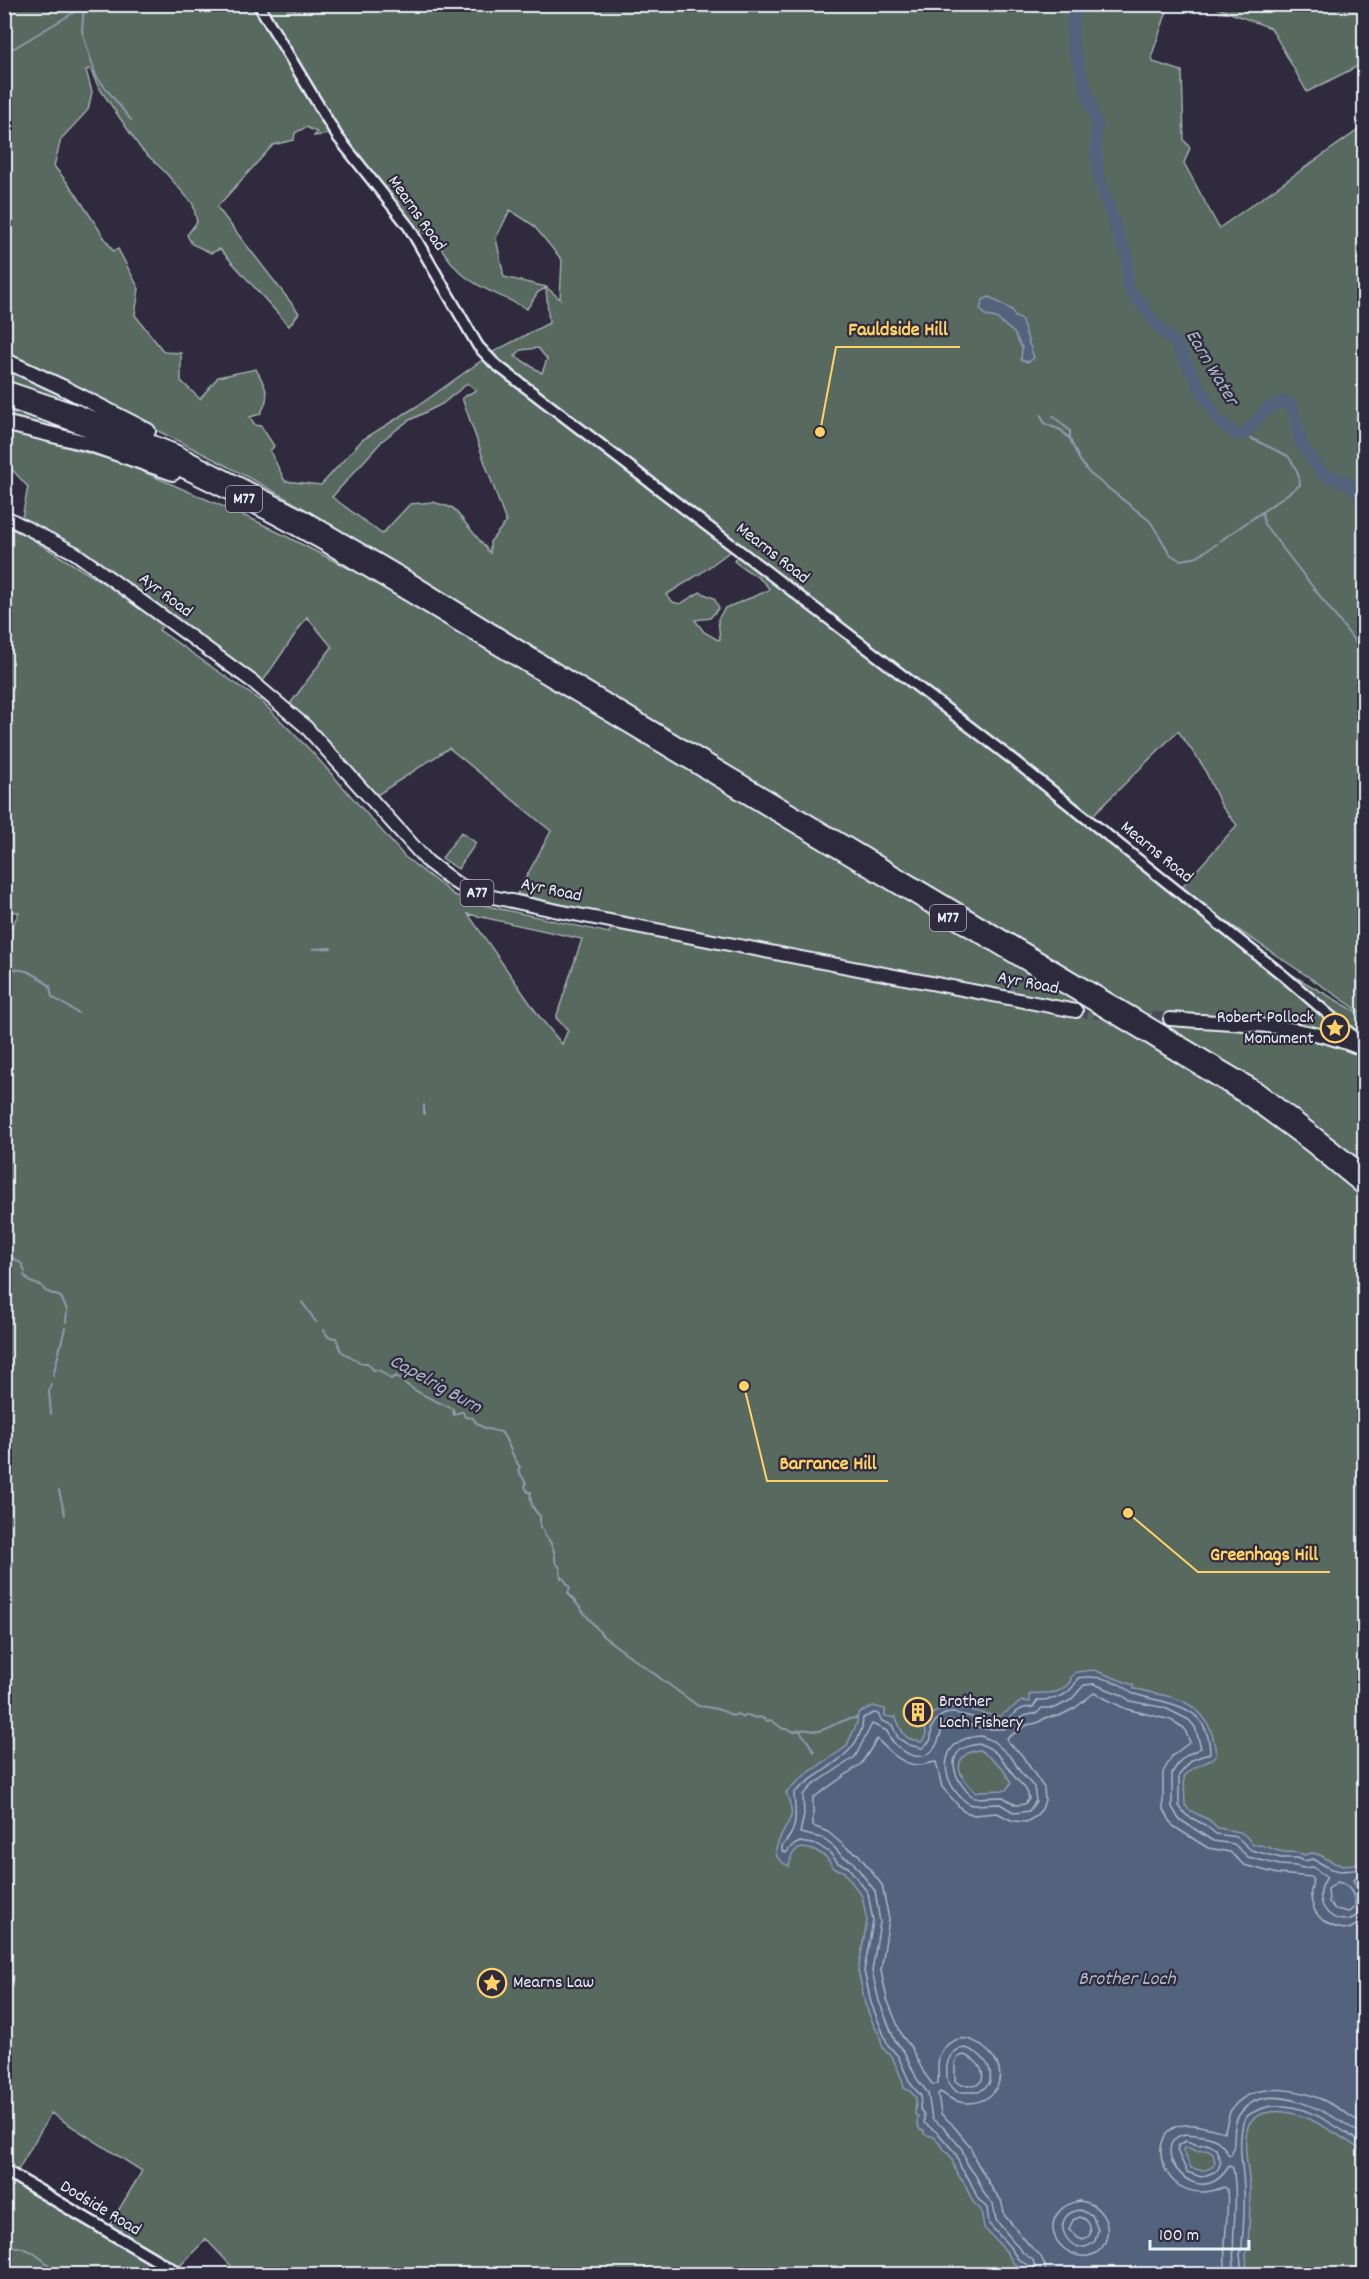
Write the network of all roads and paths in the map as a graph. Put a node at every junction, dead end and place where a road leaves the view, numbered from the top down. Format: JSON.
{"nodes":[{"id":1,"x":258,"y":4,"type":"edge"},
{"id":2,"x":4,"y":360,"type":"edge"},
{"id":3,"x":4,"y":388,"type":"edge"},
{"id":4,"x":4,"y":400,"type":"edge"},
{"id":5,"x":4,"y":423,"type":"edge"},
{"id":6,"x":4,"y":516,"type":"edge"},
{"id":7,"x":285,"y":522,"type":"junction"},
{"id":8,"x":359,"y":551,"type":"junction"},
{"id":9,"x":1076,"y":1011,"type":"tunnel mouth"},
{"id":10,"x":1170,"y":1019,"type":"tunnel mouth"},
{"id":11,"x":1361,"y":1049,"type":"edge"},
{"id":12,"x":1365,"y":1173,"type":"edge"},
{"id":13,"x":1365,"y":1188,"type":"edge"},
{"id":14,"x":4,"y":2170,"type":"edge"},
{"id":15,"x":180,"y":2274,"type":"edge"}],
"edges":[{"from":1,"to":11,"type":"street","name":"Mearns Road"},
{"from":2,"to":8,"type":"highway"},
{"from":3,"to":8,"type":"highway","number":"M77"},
{"from":4,"to":7,"type":"highway","number":"M77"},
{"from":5,"to":7,"type":"highway"},
{"from":6,"to":9,"type":"main road","name":"Ayr Road","number":"A77"},
{"from":7,"to":13,"type":"highway","number":"M77"},
{"from":8,"to":12,"type":"highway","number":"M77"},
{"from":10,"to":11,"type":"main road"},
{"from":14,"to":15,"type":"main road","name":"Dodside Road"}]}
